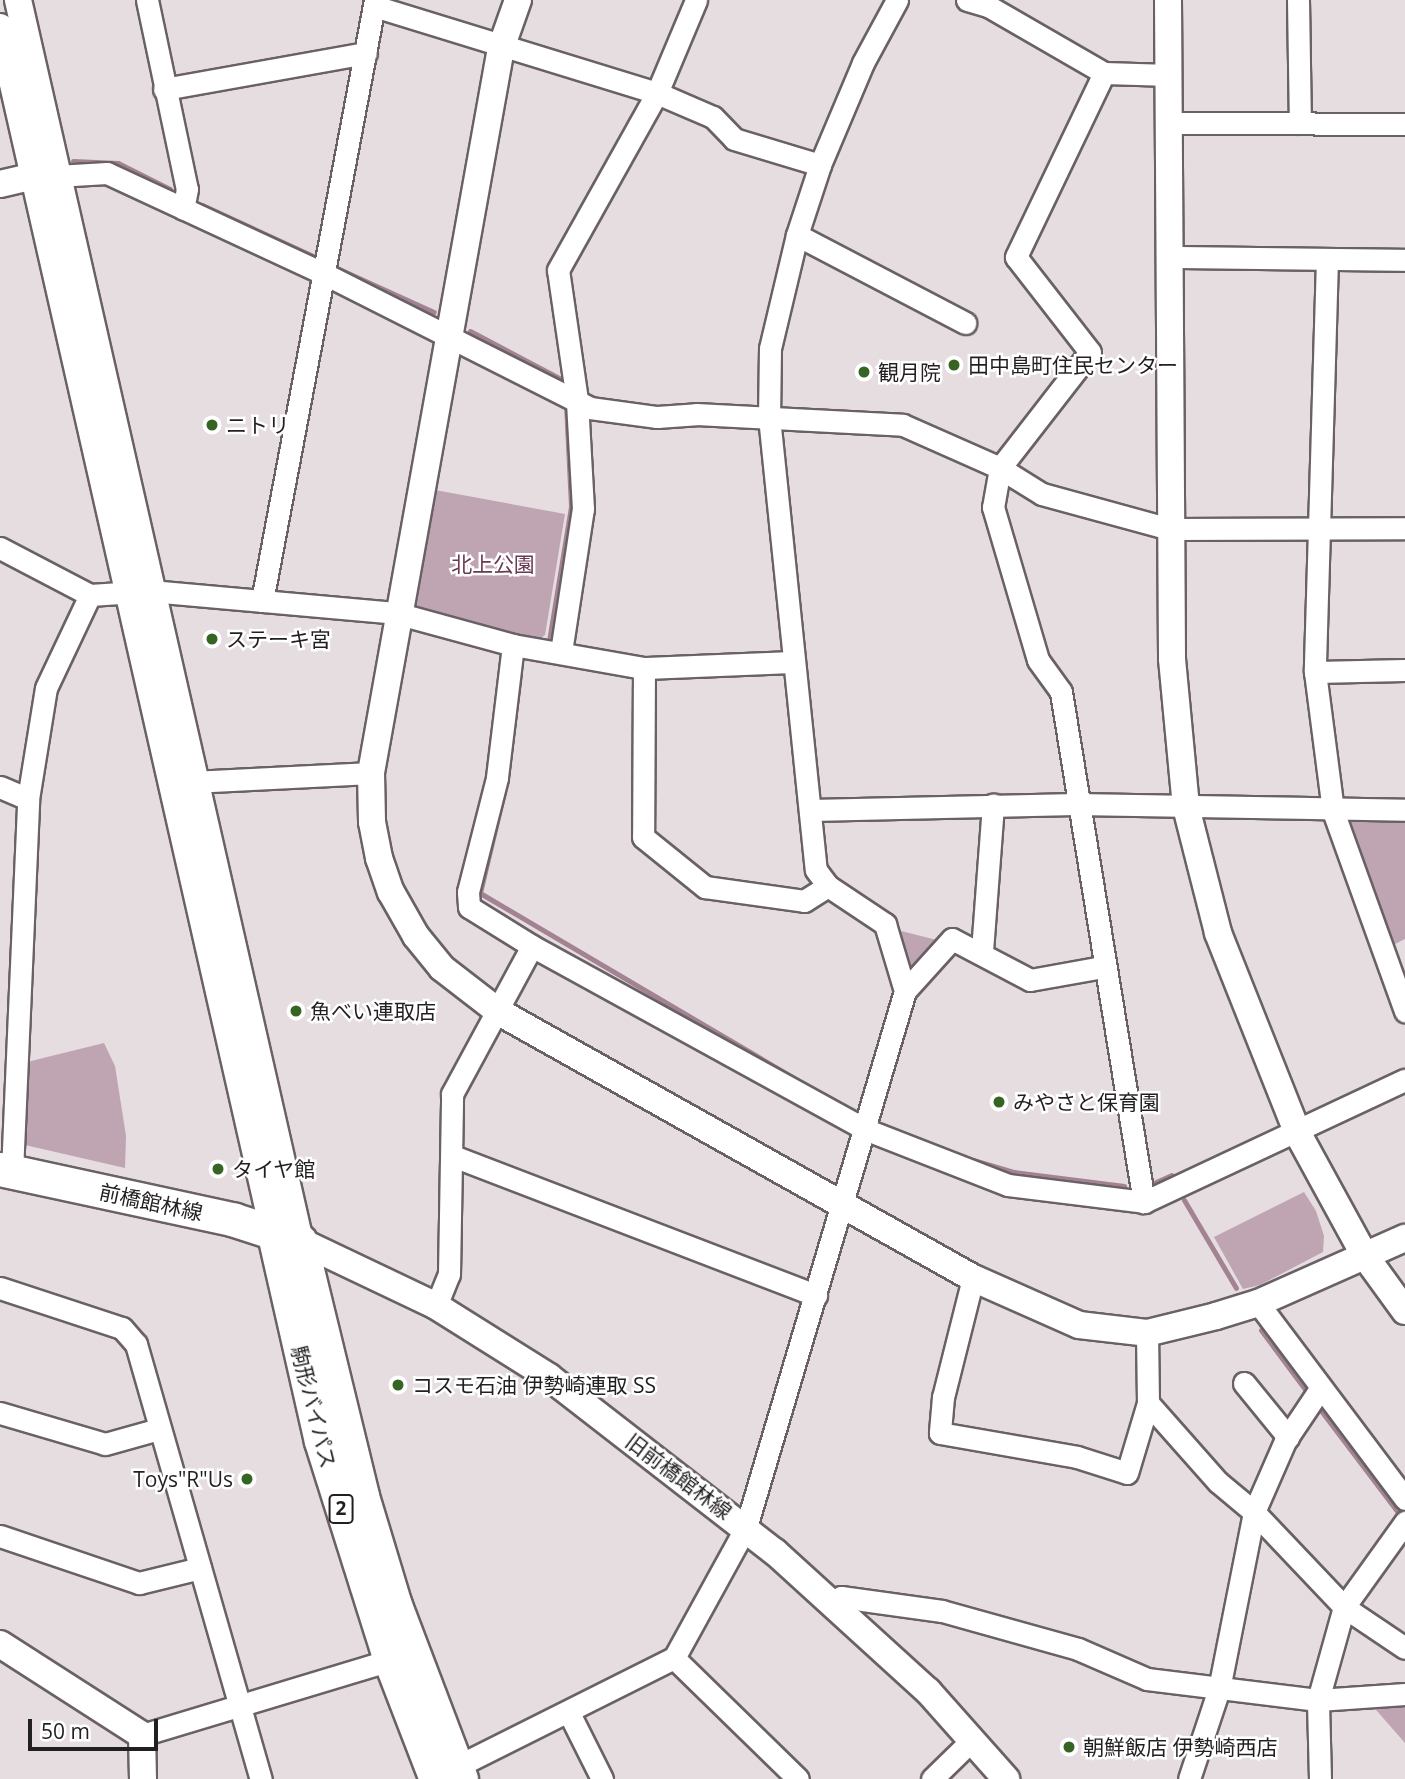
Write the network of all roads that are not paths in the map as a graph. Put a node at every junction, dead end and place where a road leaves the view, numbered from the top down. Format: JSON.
{"nodes":[{"id":1,"x":18,"y":0,"type":"edge"},
{"id":2,"x":147,"y":0,"type":"edge"},
{"id":3,"x":518,"y":0,"type":"edge"},
{"id":4,"x":696,"y":0,"type":"edge"},
{"id":5,"x":897,"y":0,"type":"edge"},
{"id":6,"x":967,"y":0,"type":"edge"},
{"id":7,"x":1168,"y":0,"type":"edge"},
{"id":8,"x":1298,"y":0,"type":"edge"},
{"id":9,"x":375,"y":3,"type":"edge"},
{"id":10,"x":0,"y":27,"type":"edge"},
{"id":11,"x":501,"y":48,"type":"junction"},
{"id":12,"x":366,"y":53,"type":"junction"},
{"id":13,"x":1104,"y":73,"type":"junction"},
{"id":14,"x":1170,"y":75,"type":"junction"},
{"id":15,"x":164,"y":89,"type":"junction"},
{"id":16,"x":657,"y":93,"type":"junction"},
{"id":17,"x":1168,"y":123,"type":"junction"},
{"id":18,"x":1300,"y":123,"type":"junction"},
{"id":19,"x":1405,"y":124,"type":"edge"},
{"id":20,"x":820,"y":165,"type":"junction"},
{"id":21,"x":46,"y":176,"type":"junction"},
{"id":22,"x":0,"y":184,"type":"edge"},
{"id":23,"x":183,"y":209,"type":"junction"},
{"id":24,"x":797,"y":235,"type":"junction"},
{"id":25,"x":1170,"y":257,"type":"junction"},
{"id":26,"x":1327,"y":259,"type":"junction"},
{"id":27,"x":1405,"y":260,"type":"edge"},
{"id":28,"x":325,"y":274,"type":"junction"},
{"id":29,"x":965,"y":323,"type":"dead end"},
{"id":30,"x":449,"y":338,"type":"junction"},
{"id":31,"x":577,"y":400,"type":"junction"},
{"id":32,"x":769,"y":417,"type":"junction"},
{"id":33,"x":1000,"y":468,"type":"junction"},
{"id":34,"x":1405,"y":528,"type":"edge"},
{"id":35,"x":1170,"y":529,"type":"junction"},
{"id":36,"x":1318,"y":530,"type":"junction"},
{"id":37,"x":0,"y":548,"type":"edge"},
{"id":38,"x":139,"y":591,"type":"junction"},
{"id":39,"x":90,"y":595,"type":"junction"},
{"id":40,"x":262,"y":601,"type":"junction"},
{"id":41,"x":396,"y":613,"type":"junction"},
{"id":42,"x":513,"y":645,"type":"junction"},
{"id":43,"x":561,"y":652,"type":"junction"},
{"id":44,"x":794,"y":662,"type":"junction"},
{"id":45,"x":644,"y":668,"type":"junction"},
{"id":46,"x":1405,"y":670,"type":"edge"},
{"id":47,"x":1315,"y":672,"type":"junction"},
{"id":48,"x":370,"y":774,"type":"junction"},
{"id":49,"x":192,"y":782,"type":"junction"},
{"id":50,"x":0,"y":787,"type":"edge"},
{"id":51,"x":28,"y":799,"type":"junction"},
{"id":52,"x":993,"y":804,"type":"junction"},
{"id":53,"x":1076,"y":804,"type":"junction"},
{"id":54,"x":1186,"y":807,"type":"junction"},
{"id":55,"x":811,"y":810,"type":"junction"},
{"id":56,"x":1405,"y":810,"type":"edge"},
{"id":57,"x":1333,"y":811,"type":"junction"},
{"id":58,"x":828,"y":886,"type":"junction"},
{"id":59,"x":532,"y":946,"type":"junction"},
{"id":60,"x":982,"y":951,"type":"junction"},
{"id":61,"x":1396,"y":952,"type":"edge"},
{"id":62,"x":1102,"y":967,"type":"junction"},
{"id":63,"x":905,"y":991,"type":"junction"},
{"id":64,"x":1405,"y":1011,"type":"edge"},
{"id":65,"x":499,"y":1012,"type":"junction"},
{"id":66,"x":1405,"y":1080,"type":"edge"},
{"id":67,"x":867,"y":1130,"type":"junction"},
{"id":68,"x":1297,"y":1132,"type":"junction"},
{"id":69,"x":453,"y":1156,"type":"junction"},
{"id":70,"x":6,"y":1170,"type":"edge"},
{"id":71,"x":1144,"y":1202,"type":"junction"},
{"id":72,"x":841,"y":1203,"type":"junction"},
{"id":73,"x":286,"y":1236,"type":"junction"},
{"id":74,"x":1405,"y":1238,"type":"edge"},
{"id":75,"x":1366,"y":1256,"type":"junction"},
{"id":76,"x":973,"y":1278,"type":"junction"},
{"id":77,"x":0,"y":1288,"type":"edge"},
{"id":78,"x":816,"y":1295,"type":"junction"},
{"id":79,"x":1258,"y":1303,"type":"junction"},
{"id":80,"x":436,"y":1306,"type":"junction"},
{"id":81,"x":1405,"y":1311,"type":"edge"},
{"id":82,"x":1147,"y":1333,"type":"junction"},
{"id":83,"x":1244,"y":1383,"type":"dead end"},
{"id":84,"x":1320,"y":1389,"type":"junction"},
{"id":85,"x":1148,"y":1403,"type":"junction"},
{"id":86,"x":0,"y":1413,"type":"edge"},
{"id":87,"x":159,"y":1429,"type":"junction"},
{"id":88,"x":1288,"y":1437,"type":"junction"},
{"id":89,"x":1405,"y":1499,"type":"edge"},
{"id":90,"x":1254,"y":1512,"type":"junction"},
{"id":91,"x":1405,"y":1522,"type":"edge"},
{"id":92,"x":746,"y":1527,"type":"junction"},
{"id":93,"x":0,"y":1536,"type":"edge"},
{"id":94,"x":200,"y":1568,"type":"junction"},
{"id":95,"x":834,"y":1604,"type":"junction"},
{"id":96,"x":1344,"y":1607,"type":"junction"},
{"id":97,"x":0,"y":1644,"type":"edge"},
{"id":98,"x":1405,"y":1648,"type":"edge"},
{"id":99,"x":674,"y":1658,"type":"junction"},
{"id":100,"x":390,"y":1660,"type":"junction"},
{"id":101,"x":1219,"y":1689,"type":"junction"},
{"id":102,"x":1405,"y":1694,"type":"edge"},
{"id":103,"x":1318,"y":1700,"type":"junction"},
{"id":104,"x":241,"y":1707,"type":"junction"},
{"id":105,"x":569,"y":1713,"type":"junction"},
{"id":106,"x":142,"y":1735,"type":"junction"},
{"id":107,"x":972,"y":1740,"type":"junction"},
{"id":108,"x":451,"y":1775,"type":"edge"},
{"id":109,"x":143,"y":1779,"type":"edge"},
{"id":110,"x":261,"y":1779,"type":"edge"},
{"id":111,"x":602,"y":1779,"type":"edge"},
{"id":112,"x":798,"y":1779,"type":"edge"},
{"id":113,"x":932,"y":1779,"type":"edge"},
{"id":114,"x":1006,"y":1779,"type":"edge"},
{"id":115,"x":1189,"y":1779,"type":"edge"},
{"id":116,"x":1320,"y":1779,"type":"edge"}],
"edges":[{"from":1,"to":21,"type":"street"},
{"from":2,"to":15,"type":"street"},
{"from":3,"to":11,"type":"street"},
{"from":4,"to":16,"type":"street"},
{"from":5,"to":20,"type":"street"},
{"from":6,"to":13,"type":"street"},
{"from":7,"to":14,"type":"street"},
{"from":8,"to":18,"type":"street"},
{"from":9,"to":11,"type":"street"},
{"from":9,"to":12,"type":"street"},
{"from":10,"to":21,"type":"street"},
{"from":11,"to":16,"type":"street"},
{"from":11,"to":30,"type":"street"},
{"from":12,"to":15,"type":"street"},
{"from":12,"to":28,"type":"street"},
{"from":13,"to":14,"type":"street"},
{"from":13,"to":33,"type":"street"},
{"from":14,"to":17,"type":"street"},
{"from":15,"to":23,"type":"street"},
{"from":16,"to":20,"type":"street"},
{"from":16,"to":31,"type":"street"},
{"from":17,"to":18,"type":"street"},
{"from":17,"to":25,"type":"street"},
{"from":18,"to":19,"type":"street"},
{"from":20,"to":24,"type":"street"},
{"from":21,"to":22,"type":"street"},
{"from":21,"to":23,"type":"street"},
{"from":21,"to":38,"type":"street"},
{"from":23,"to":28,"type":"street"},
{"from":24,"to":29,"type":"street"},
{"from":24,"to":32,"type":"street"},
{"from":25,"to":26,"type":"street"},
{"from":25,"to":35,"type":"street"},
{"from":26,"to":27,"type":"street"},
{"from":26,"to":36,"type":"street"},
{"from":28,"to":30,"type":"street"},
{"from":28,"to":40,"type":"street"},
{"from":30,"to":31,"type":"street"},
{"from":30,"to":41,"type":"street"},
{"from":31,"to":32,"type":"street"},
{"from":31,"to":43,"type":"street"},
{"from":32,"to":33,"type":"street"},
{"from":32,"to":44,"type":"street"},
{"from":33,"to":35,"type":"street"},
{"from":33,"to":53,"type":"street"},
{"from":34,"to":36,"type":"street"},
{"from":35,"to":36,"type":"street"},
{"from":35,"to":54,"type":"street"},
{"from":36,"to":47,"type":"street"},
{"from":37,"to":39,"type":"street"},
{"from":38,"to":39,"type":"street"},
{"from":38,"to":40,"type":"street"},
{"from":38,"to":49,"type":"street"},
{"from":38,"to":73,"type":"street"},
{"from":39,"to":51,"type":"street"},
{"from":40,"to":41,"type":"street"},
{"from":41,"to":42,"type":"street"},
{"from":41,"to":48,"type":"street"},
{"from":42,"to":43,"type":"street"},
{"from":42,"to":59,"type":"street"},
{"from":43,"to":45,"type":"street"},
{"from":44,"to":45,"type":"street"},
{"from":44,"to":55,"type":"street"},
{"from":45,"to":58,"type":"street"},
{"from":46,"to":47,"type":"street"},
{"from":47,"to":57,"type":"street"},
{"from":48,"to":49,"type":"street"},
{"from":48,"to":65,"type":"street"},
{"from":49,"to":73,"type":"street"},
{"from":50,"to":51,"type":"street"},
{"from":51,"to":70,"type":"street"},
{"from":52,"to":53,"type":"street"},
{"from":52,"to":55,"type":"street"},
{"from":52,"to":60,"type":"street"},
{"from":53,"to":54,"type":"street"},
{"from":53,"to":62,"type":"street"},
{"from":54,"to":57,"type":"street"},
{"from":54,"to":68,"type":"street"},
{"from":55,"to":58,"type":"street"},
{"from":56,"to":57,"type":"street"},
{"from":57,"to":61,"type":"street"},
{"from":58,"to":63,"type":"street"},
{"from":59,"to":65,"type":"street"},
{"from":59,"to":67,"type":"street"},
{"from":60,"to":62,"type":"street"},
{"from":60,"to":63,"type":"street"},
{"from":61,"to":64,"type":"street"},
{"from":62,"to":71,"type":"street"},
{"from":63,"to":67,"type":"street"},
{"from":65,"to":69,"type":"street"},
{"from":65,"to":72,"type":"street"},
{"from":66,"to":68,"type":"street"},
{"from":67,"to":71,"type":"street"},
{"from":67,"to":72,"type":"street"},
{"from":68,"to":71,"type":"street"},
{"from":68,"to":75,"type":"street"},
{"from":69,"to":78,"type":"street"},
{"from":69,"to":80,"type":"street"},
{"from":70,"to":73,"type":"main road","name":"前橋館林線"},
{"from":72,"to":76,"type":"street"},
{"from":72,"to":78,"type":"street"},
{"from":73,"to":80,"type":"street","name":"旧前橋館林線"},
{"from":73,"to":100,"type":"main road","name":"駒形バイパス","number":"2"},
{"from":73,"to":108,"type":"main road","name":"駒形バイパス","number":"2"},
{"from":74,"to":75,"type":"street"},
{"from":75,"to":79,"type":"street"},
{"from":75,"to":81,"type":"street"},
{"from":76,"to":82,"type":"street"},
{"from":76,"to":85,"type":"street"},
{"from":77,"to":87,"type":"street"},
{"from":78,"to":92,"type":"street"},
{"from":79,"to":82,"type":"street"},
{"from":79,"to":84,"type":"street"},
{"from":80,"to":92,"type":"street","name":"旧前橋館林線"},
{"from":82,"to":85,"type":"street"},
{"from":83,"to":88,"type":"street"},
{"from":84,"to":88,"type":"street"},
{"from":84,"to":89,"type":"street"},
{"from":85,"to":90,"type":"street"},
{"from":86,"to":87,"type":"street"},
{"from":87,"to":94,"type":"street"},
{"from":88,"to":90,"type":"street"},
{"from":90,"to":96,"type":"street"},
{"from":90,"to":101,"type":"street"},
{"from":91,"to":96,"type":"street"},
{"from":92,"to":95,"type":"street","name":"旧前橋館林線"},
{"from":92,"to":99,"type":"street"},
{"from":93,"to":94,"type":"street"},
{"from":94,"to":104,"type":"street"},
{"from":95,"to":101,"type":"street"},
{"from":95,"to":107,"type":"street","name":"旧前橋館林線"},
{"from":96,"to":98,"type":"street"},
{"from":96,"to":103,"type":"street"},
{"from":97,"to":106,"type":"street"},
{"from":99,"to":105,"type":"street"},
{"from":99,"to":112,"type":"street"},
{"from":100,"to":104,"type":"street"},
{"from":100,"to":108,"type":"main road","name":"駒形バイパス","number":"2"},
{"from":101,"to":103,"type":"street"},
{"from":101,"to":115,"type":"street"},
{"from":102,"to":103,"type":"street"},
{"from":103,"to":116,"type":"street"},
{"from":104,"to":106,"type":"street"},
{"from":104,"to":110,"type":"street"},
{"from":105,"to":108,"type":"street"},
{"from":105,"to":111,"type":"street"},
{"from":106,"to":109,"type":"street"},
{"from":107,"to":113,"type":"street"},
{"from":107,"to":114,"type":"street","name":"旧前橋館林線"}]}
